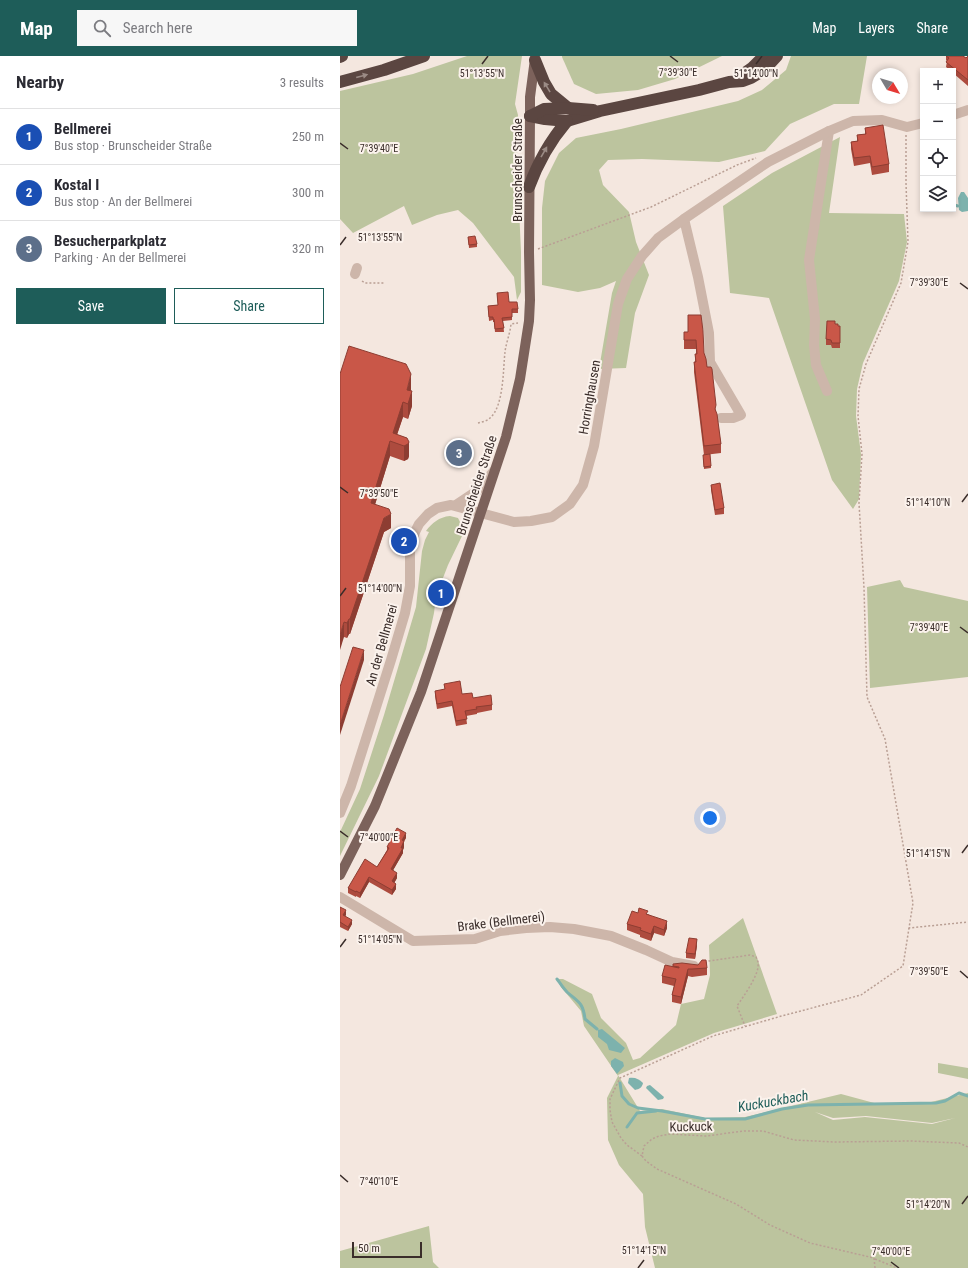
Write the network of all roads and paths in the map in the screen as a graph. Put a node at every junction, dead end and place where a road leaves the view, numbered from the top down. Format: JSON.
{"nodes":[{"id":1,"x":424,"y":56,"type":"edge"},
{"id":2,"x":764,"y":56,"type":"edge"},
{"id":3,"x":777,"y":56,"type":"edge"},
{"id":4,"x":535,"y":58,"type":"edge"},
{"id":5,"x":340,"y":82,"type":"edge"},
{"id":6,"x":729,"y":82,"type":"junction"},
{"id":7,"x":568,"y":108,"type":"junction"},
{"id":8,"x":968,"y":110,"type":"edge"},
{"id":9,"x":600,"y":111,"type":"junction"},
{"id":10,"x":956,"y":114,"type":"edge"},
{"id":11,"x":530,"y":116,"type":"junction"},
{"id":12,"x":567,"y":121,"type":"junction"},
{"id":13,"x":920,"y":125,"type":"edge"},
{"id":14,"x":906,"y":127,"type":"junction"},
{"id":15,"x":829,"y":131,"type":"junction"},
{"id":16,"x":758,"y":157,"type":"dead end"},
{"id":17,"x":529,"y":187,"type":"junction"},
{"id":18,"x":684,"y":219,"type":"junction"},
{"id":19,"x":529,"y":252,"type":"junction"},
{"id":20,"x":356,"y":271,"type":"dead end"},
{"id":21,"x":385,"y":283,"type":"dead end"},
{"id":22,"x":529,"y":321,"type":"junction"},
{"id":23,"x":827,"y":391,"type":"dead end"},
{"id":24,"x":721,"y":418,"type":"dead end"},
{"id":25,"x":478,"y":423,"type":"dead end"},
{"id":26,"x":494,"y":471,"type":"junction"},
{"id":27,"x":456,"y":506,"type":"junction"},
{"id":28,"x":480,"y":513,"type":"junction"},
{"id":29,"x":340,"y":813,"type":"edge"},
{"id":30,"x":340,"y":875,"type":"edge"},
{"id":31,"x":340,"y":896,"type":"edge"},
{"id":32,"x":968,"y":922,"type":"edge"},
{"id":33,"x":909,"y":928,"type":"junction"},
{"id":34,"x":696,"y":966,"type":"joint"},
{"id":35,"x":745,"y":1026,"type":"junction"},
{"id":36,"x":968,"y":1147,"type":"edge"},
{"id":37,"x":642,"y":1156,"type":"junction"},
{"id":38,"x":874,"y":1258,"type":"junction"},
{"id":39,"x":876,"y":1268,"type":"edge"},
{"id":40,"x":897,"y":1268,"type":"edge"}],
"edges":[{"from":5,"to":1,"type":"highway","one_way":true},
{"from":2,"to":6,"type":"highway"},
{"from":3,"to":6,"type":"highway"},
{"from":7,"to":4,"type":"highway","one_way":true},
{"from":4,"to":11,"type":"main road","name":"Brunscheider Straße"},
{"from":6,"to":9,"type":"highway"},
{"from":7,"to":9,"type":"highway"},
{"from":7,"to":11,"type":"highway"},
{"from":8,"to":10,"type":"street"},
{"from":9,"to":12,"type":"highway"},
{"from":11,"to":12,"type":"highway"},
{"from":11,"to":17,"type":"main road","name":"Brunscheider Straße"},
{"from":17,"to":12,"type":"highway","one_way":true},
{"from":13,"to":14,"type":"street","name":"Horringhausen"},
{"from":14,"to":15,"type":"street","name":"Horringhausen"},
{"from":14,"to":33,"type":"path"},
{"from":15,"to":18,"type":"street","name":"Horringhausen"},
{"from":15,"to":23,"type":"street"},
{"from":16,"to":19,"type":"path"},
{"from":17,"to":19,"type":"main road","name":"Brunscheider Straße"},
{"from":18,"to":24,"type":"street"},
{"from":18,"to":28,"type":"street","name":"Horringhausen"},
{"from":19,"to":22,"type":"main road","name":"Brunscheider Straße"},
{"from":20,"to":21,"type":"path"},
{"from":22,"to":25,"type":"path"},
{"from":22,"to":26,"type":"main road","name":"Brunscheider Straße"},
{"from":26,"to":27,"type":"street","name":"An der Bellmerei"},
{"from":26,"to":28,"type":"main road","name":"Brunscheider Straße"},
{"from":27,"to":28,"type":"street","name":"An der Bellmerei"},
{"from":27,"to":29,"type":"street","name":"An der Bellmerei"},
{"from":28,"to":30,"type":"main road","name":"Brunscheider Straße"},
{"from":31,"to":34,"type":"street","name":"Brake (Bellmerei)"},
{"from":32,"to":33,"type":"path"},
{"from":33,"to":35,"type":"path"},
{"from":34,"to":35,"type":"path"},
{"from":35,"to":37,"type":"path"},
{"from":36,"to":37,"type":"path","name":"Kuckuck"},
{"from":37,"to":38,"type":"path"},
{"from":38,"to":39,"type":"path"},
{"from":38,"to":40,"type":"path"}]}
